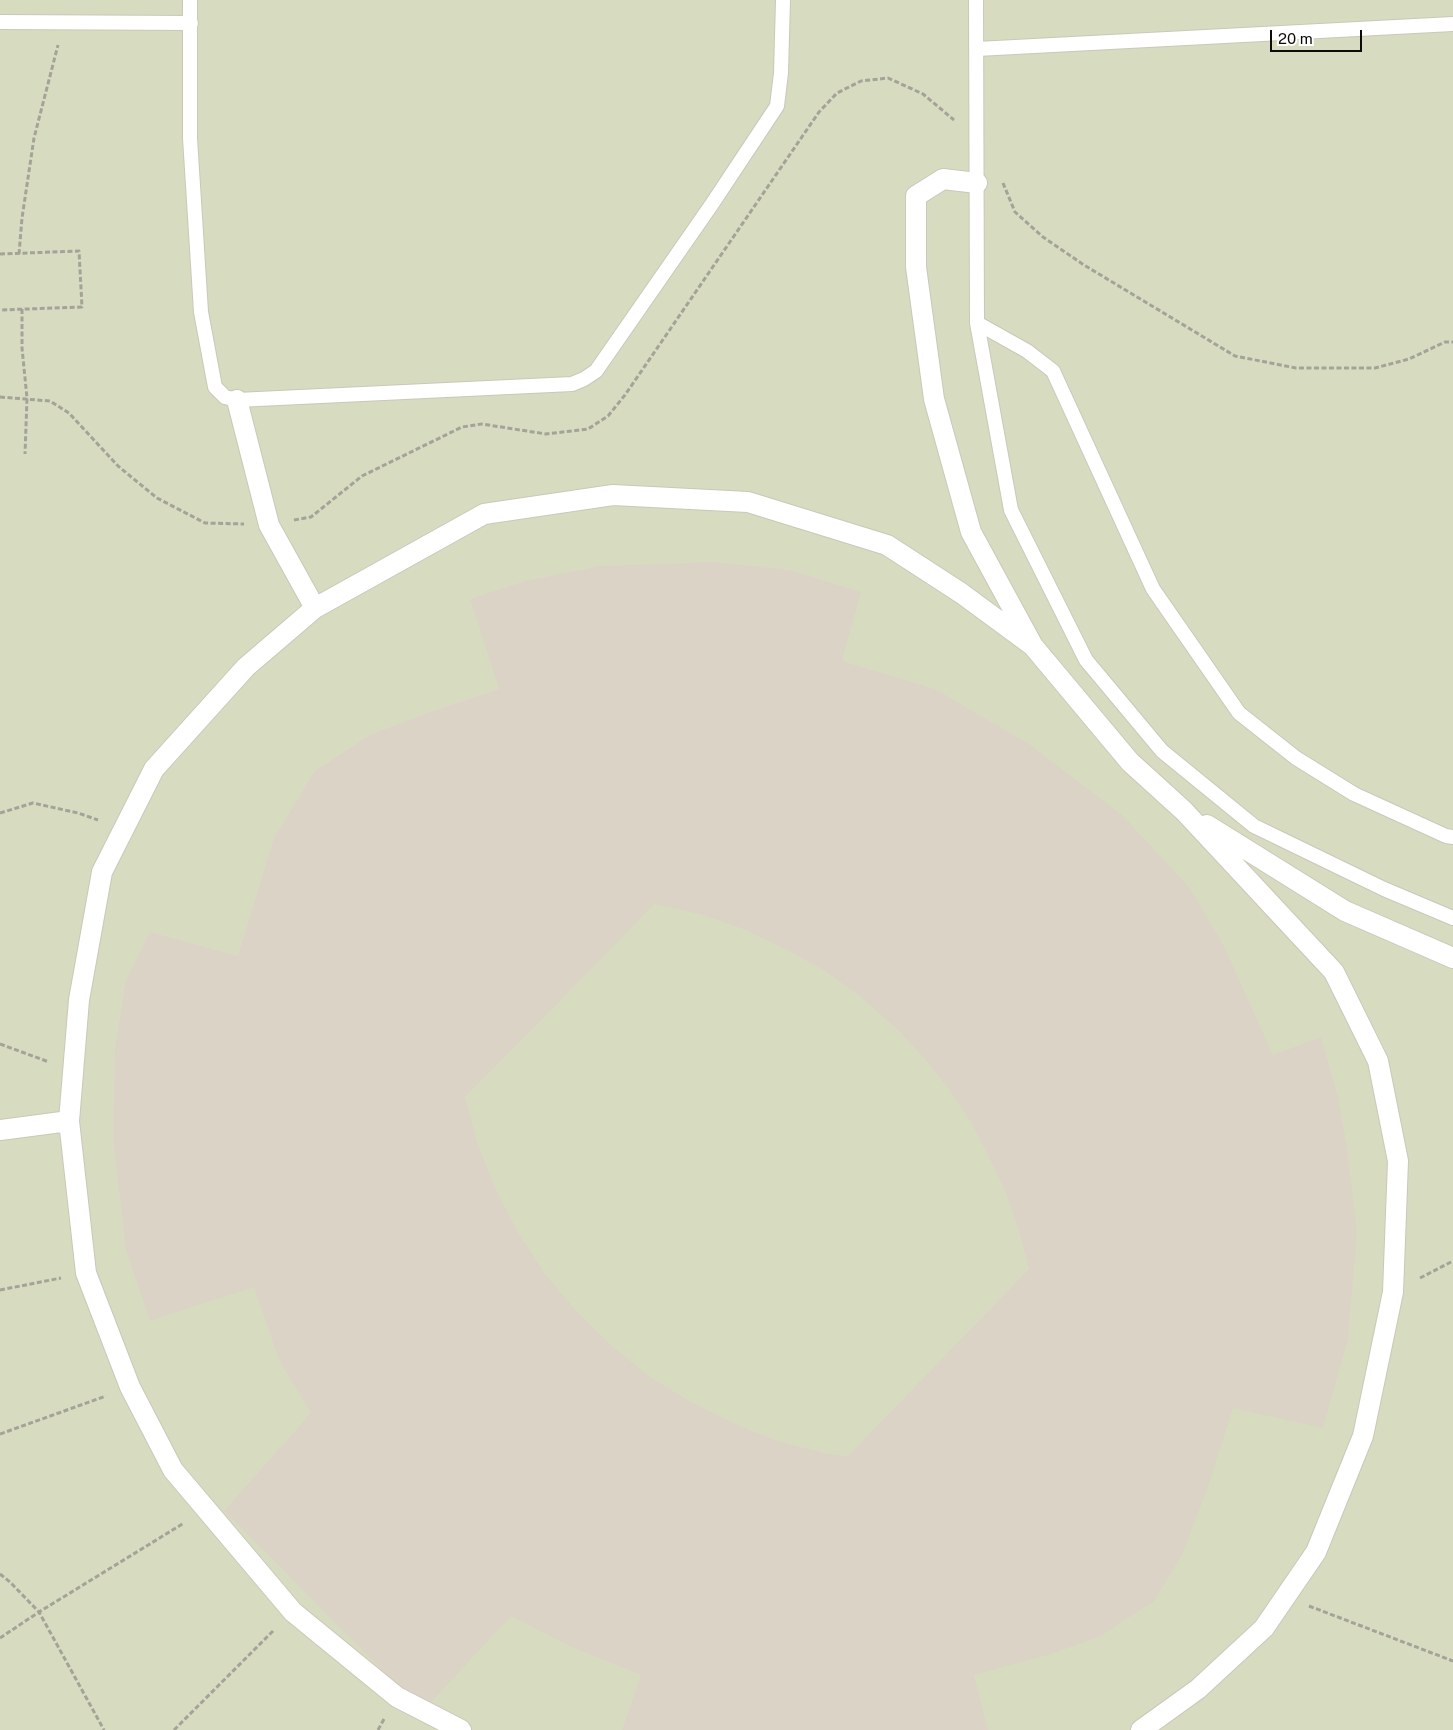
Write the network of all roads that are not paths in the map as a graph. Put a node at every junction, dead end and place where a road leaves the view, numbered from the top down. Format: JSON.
{"nodes":[{"id":1,"x":190,"y":0,"type":"edge"},
{"id":2,"x":782,"y":0,"type":"edge"},
{"id":3,"x":976,"y":0,"type":"edge"},
{"id":4,"x":0,"y":22,"type":"edge"},
{"id":5,"x":190,"y":23,"type":"junction"},
{"id":6,"x":1453,"y":24,"type":"edge"},
{"id":7,"x":977,"y":49,"type":"junction"},
{"id":8,"x":978,"y":183,"type":"junction"},
{"id":9,"x":977,"y":323,"type":"junction"},
{"id":10,"x":237,"y":400,"type":"junction"},
{"id":11,"x":315,"y":608,"type":"junction"},
{"id":12,"x":1033,"y":646,"type":"junction"},
{"id":13,"x":1184,"y":811,"type":"junction"},
{"id":14,"x":1453,"y":837,"type":"edge"},
{"id":15,"x":1453,"y":918,"type":"edge"},
{"id":16,"x":1453,"y":958,"type":"edge"},
{"id":17,"x":69,"y":1121,"type":"junction"},
{"id":18,"x":0,"y":1130,"type":"edge"},
{"id":19,"x":461,"y":1730,"type":"edge"},
{"id":20,"x":1141,"y":1730,"type":"edge"}],
"edges":[{"from":1,"to":5,"type":"lane"},
{"from":2,"to":10,"type":"lane"},
{"from":3,"to":7,"type":"lane"},
{"from":4,"to":5,"type":"lane"},
{"from":5,"to":10,"type":"lane"},
{"from":6,"to":7,"type":"lane"},
{"from":7,"to":8,"type":"lane"},
{"from":8,"to":9,"type":"lane"},
{"from":8,"to":12,"type":"street"},
{"from":9,"to":14,"type":"lane"},
{"from":9,"to":15,"type":"lane"},
{"from":10,"to":11,"type":"street"},
{"from":11,"to":12,"type":"street"},
{"from":11,"to":17,"type":"street"},
{"from":12,"to":13,"type":"street"},
{"from":13,"to":16,"type":"street"},
{"from":13,"to":20,"type":"street"},
{"from":17,"to":18,"type":"street"},
{"from":17,"to":19,"type":"street"}]}
